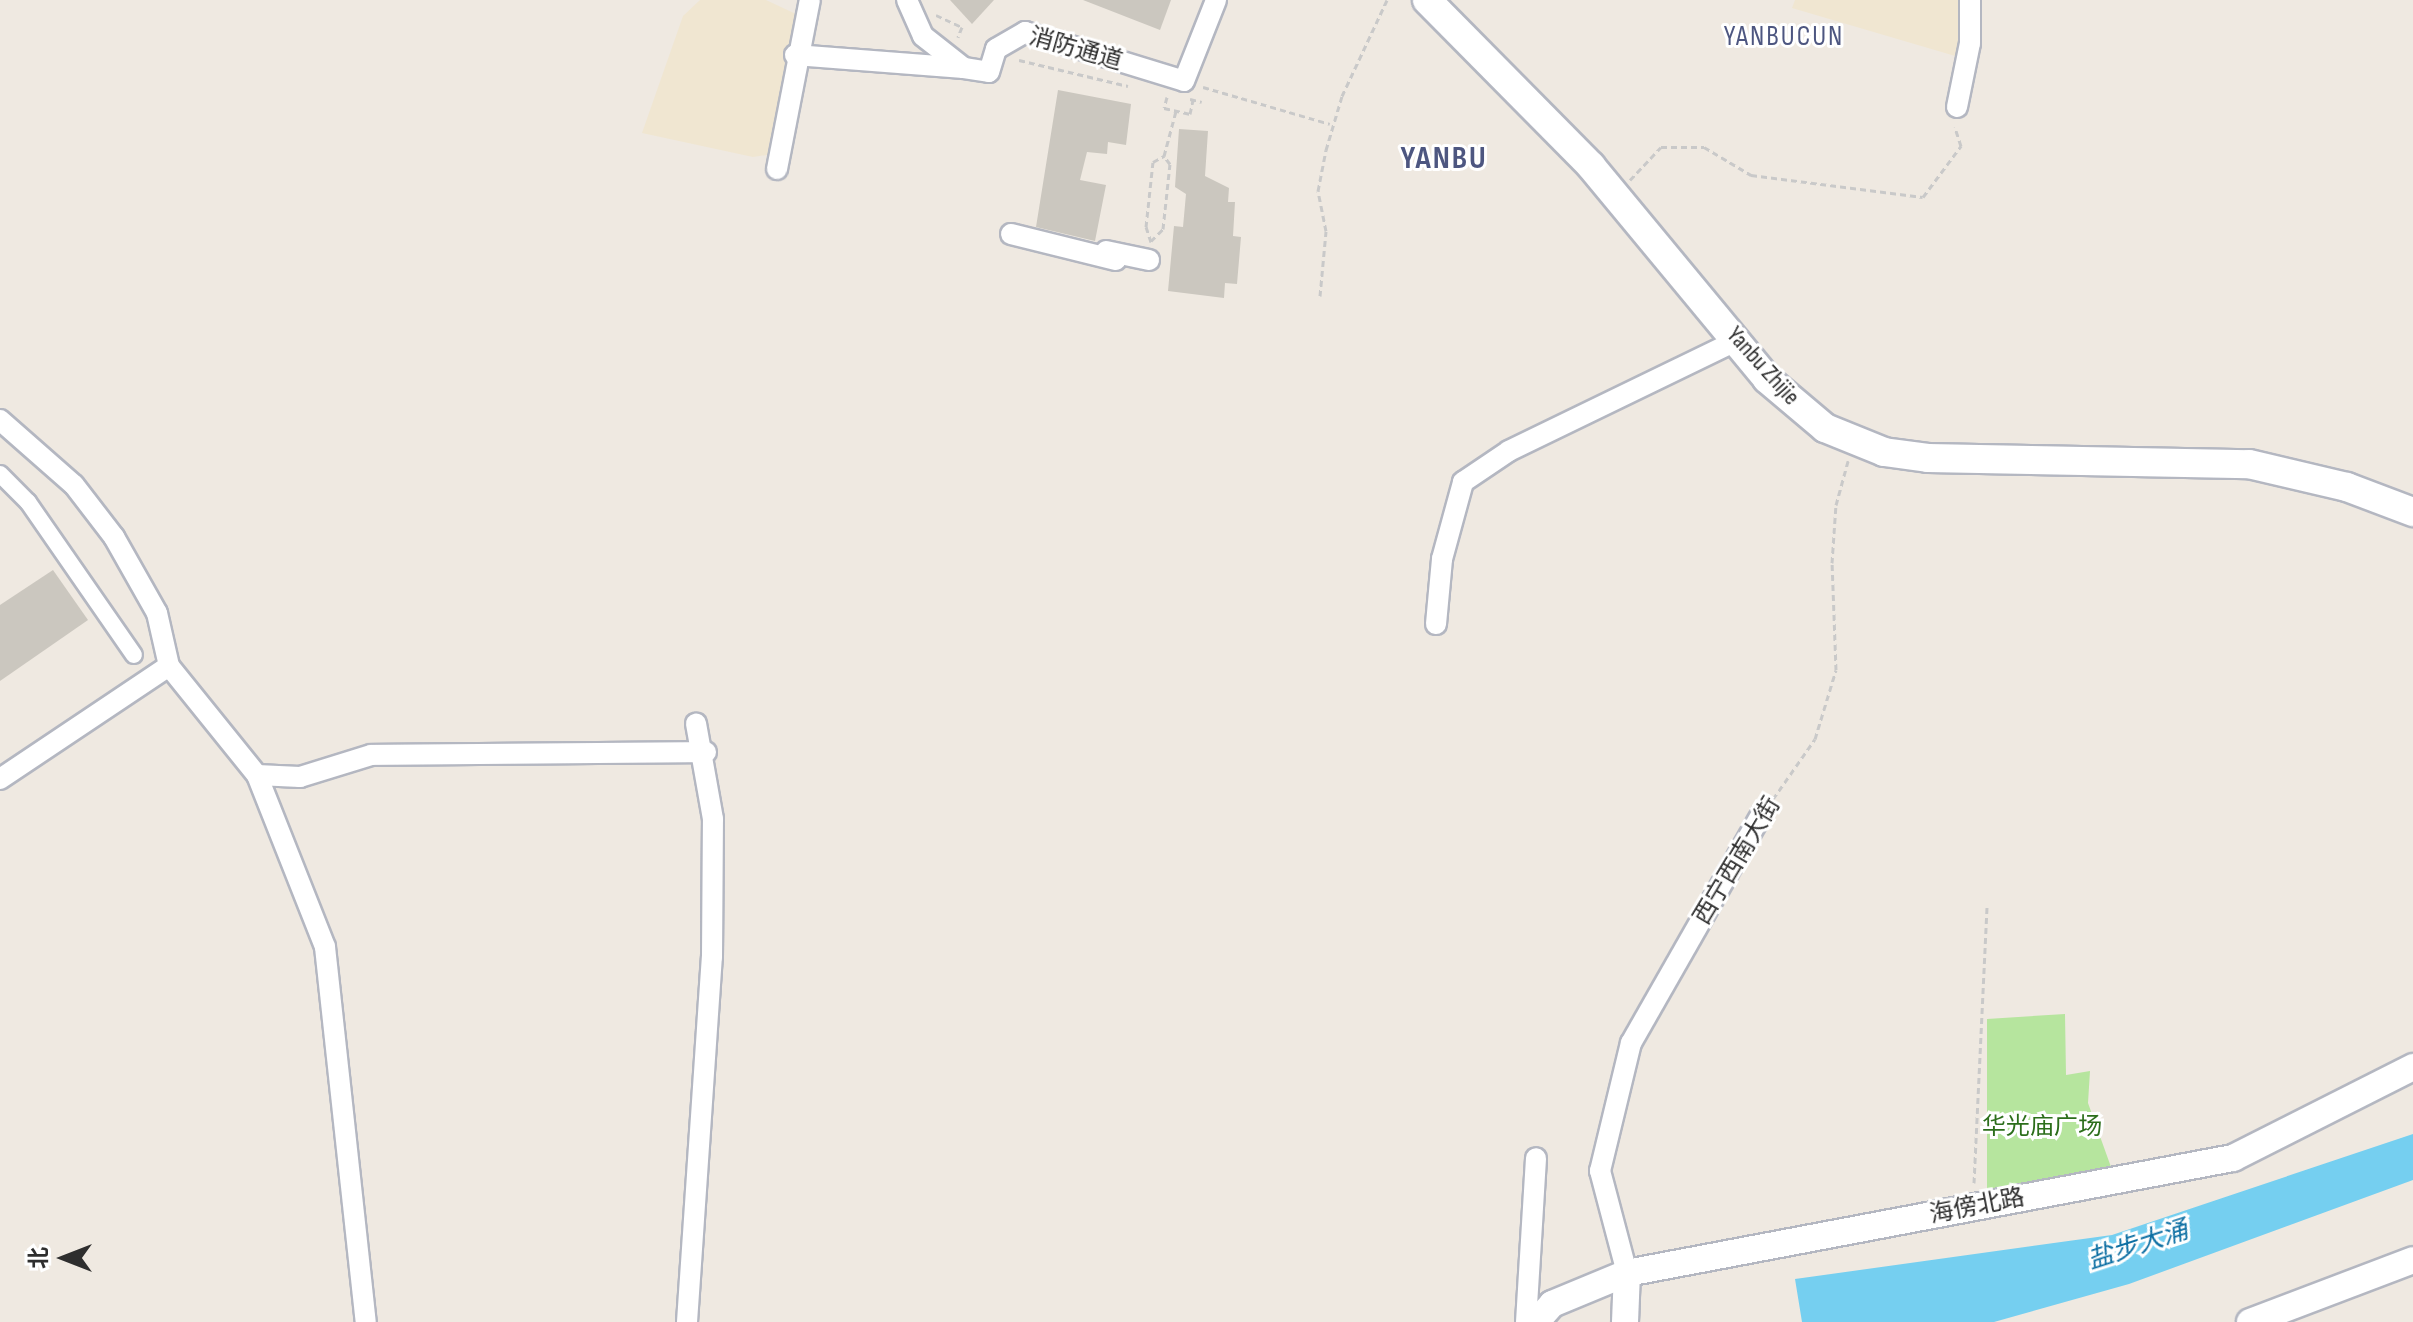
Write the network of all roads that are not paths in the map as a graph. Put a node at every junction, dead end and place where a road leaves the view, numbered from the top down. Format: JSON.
{"nodes":[{"id":1,"x":810,"y":0,"type":"edge"},
{"id":2,"x":1216,"y":0,"type":"edge"},
{"id":3,"x":1427,"y":0,"type":"edge"},
{"id":4,"x":1970,"y":0,"type":"edge"},
{"id":5,"x":916,"y":5,"type":"edge"},
{"id":6,"x":795,"y":55,"type":"junction"},
{"id":7,"x":964,"y":68,"type":"junction"},
{"id":8,"x":1957,"y":107,"type":"road end"},
{"id":9,"x":777,"y":169,"type":"dead end"},
{"id":10,"x":1011,"y":234,"type":"dead end"},
{"id":11,"x":1075,"y":248,"type":"junction"},
{"id":12,"x":1150,"y":251,"type":"road end"},
{"id":13,"x":1116,"y":260,"type":"dead end"},
{"id":14,"x":1738,"y":340,"type":"junction"},
{"id":15,"x":0,"y":420,"type":"edge"},
{"id":16,"x":0,"y":474,"type":"edge"},
{"id":17,"x":2413,"y":512,"type":"edge"},
{"id":18,"x":1436,"y":624,"type":"dead end"},
{"id":19,"x":134,"y":655,"type":"dead end"},
{"id":20,"x":169,"y":666,"type":"junction"},
{"id":21,"x":696,"y":724,"type":"dead end"},
{"id":22,"x":706,"y":752,"type":"junction"},
{"id":23,"x":257,"y":775,"type":"junction"},
{"id":24,"x":0,"y":779,"type":"edge"},
{"id":25,"x":1761,"y":815,"type":"road end"},
{"id":26,"x":2413,"y":1067,"type":"edge"},
{"id":27,"x":1536,"y":1158,"type":"dead end"},
{"id":28,"x":2413,"y":1260,"type":"edge"},
{"id":29,"x":1627,"y":1273,"type":"junction"},
{"id":30,"x":366,"y":1322,"type":"edge"},
{"id":31,"x":687,"y":1322,"type":"edge"},
{"id":32,"x":1526,"y":1322,"type":"edge"},
{"id":33,"x":1536,"y":1322,"type":"edge"},
{"id":34,"x":1625,"y":1322,"type":"edge"},
{"id":35,"x":2250,"y":1322,"type":"edge"}],
"edges":[{"from":1,"to":6,"type":"street"},
{"from":2,"to":7,"type":"street","name":"消防通道"},
{"from":3,"to":14,"type":"main road","name":"Yanbu Zhijie"},
{"from":4,"to":8,"type":"street"},
{"from":5,"to":7,"type":"street"},
{"from":6,"to":7,"type":"street"},
{"from":6,"to":9,"type":"street"},
{"from":10,"to":11,"type":"street"},
{"from":11,"to":12,"type":"street"},
{"from":11,"to":13,"type":"street"},
{"from":14,"to":17,"type":"main road","name":"Yanbu Zhijie"},
{"from":14,"to":18,"type":"street"},
{"from":15,"to":20,"type":"street"},
{"from":16,"to":19,"type":"street"},
{"from":20,"to":23,"type":"street"},
{"from":20,"to":24,"type":"street"},
{"from":21,"to":22,"type":"street"},
{"from":22,"to":23,"type":"street"},
{"from":22,"to":31,"type":"street"},
{"from":23,"to":30,"type":"street"},
{"from":25,"to":29,"type":"street","name":"西宁西南大街"},
{"from":26,"to":29,"type":"street","name":"海傍北路"},
{"from":27,"to":32,"type":"street"},
{"from":28,"to":35,"type":"street"},
{"from":29,"to":33,"type":"street","name":"海傍北路"},
{"from":29,"to":34,"type":"street"}]}
